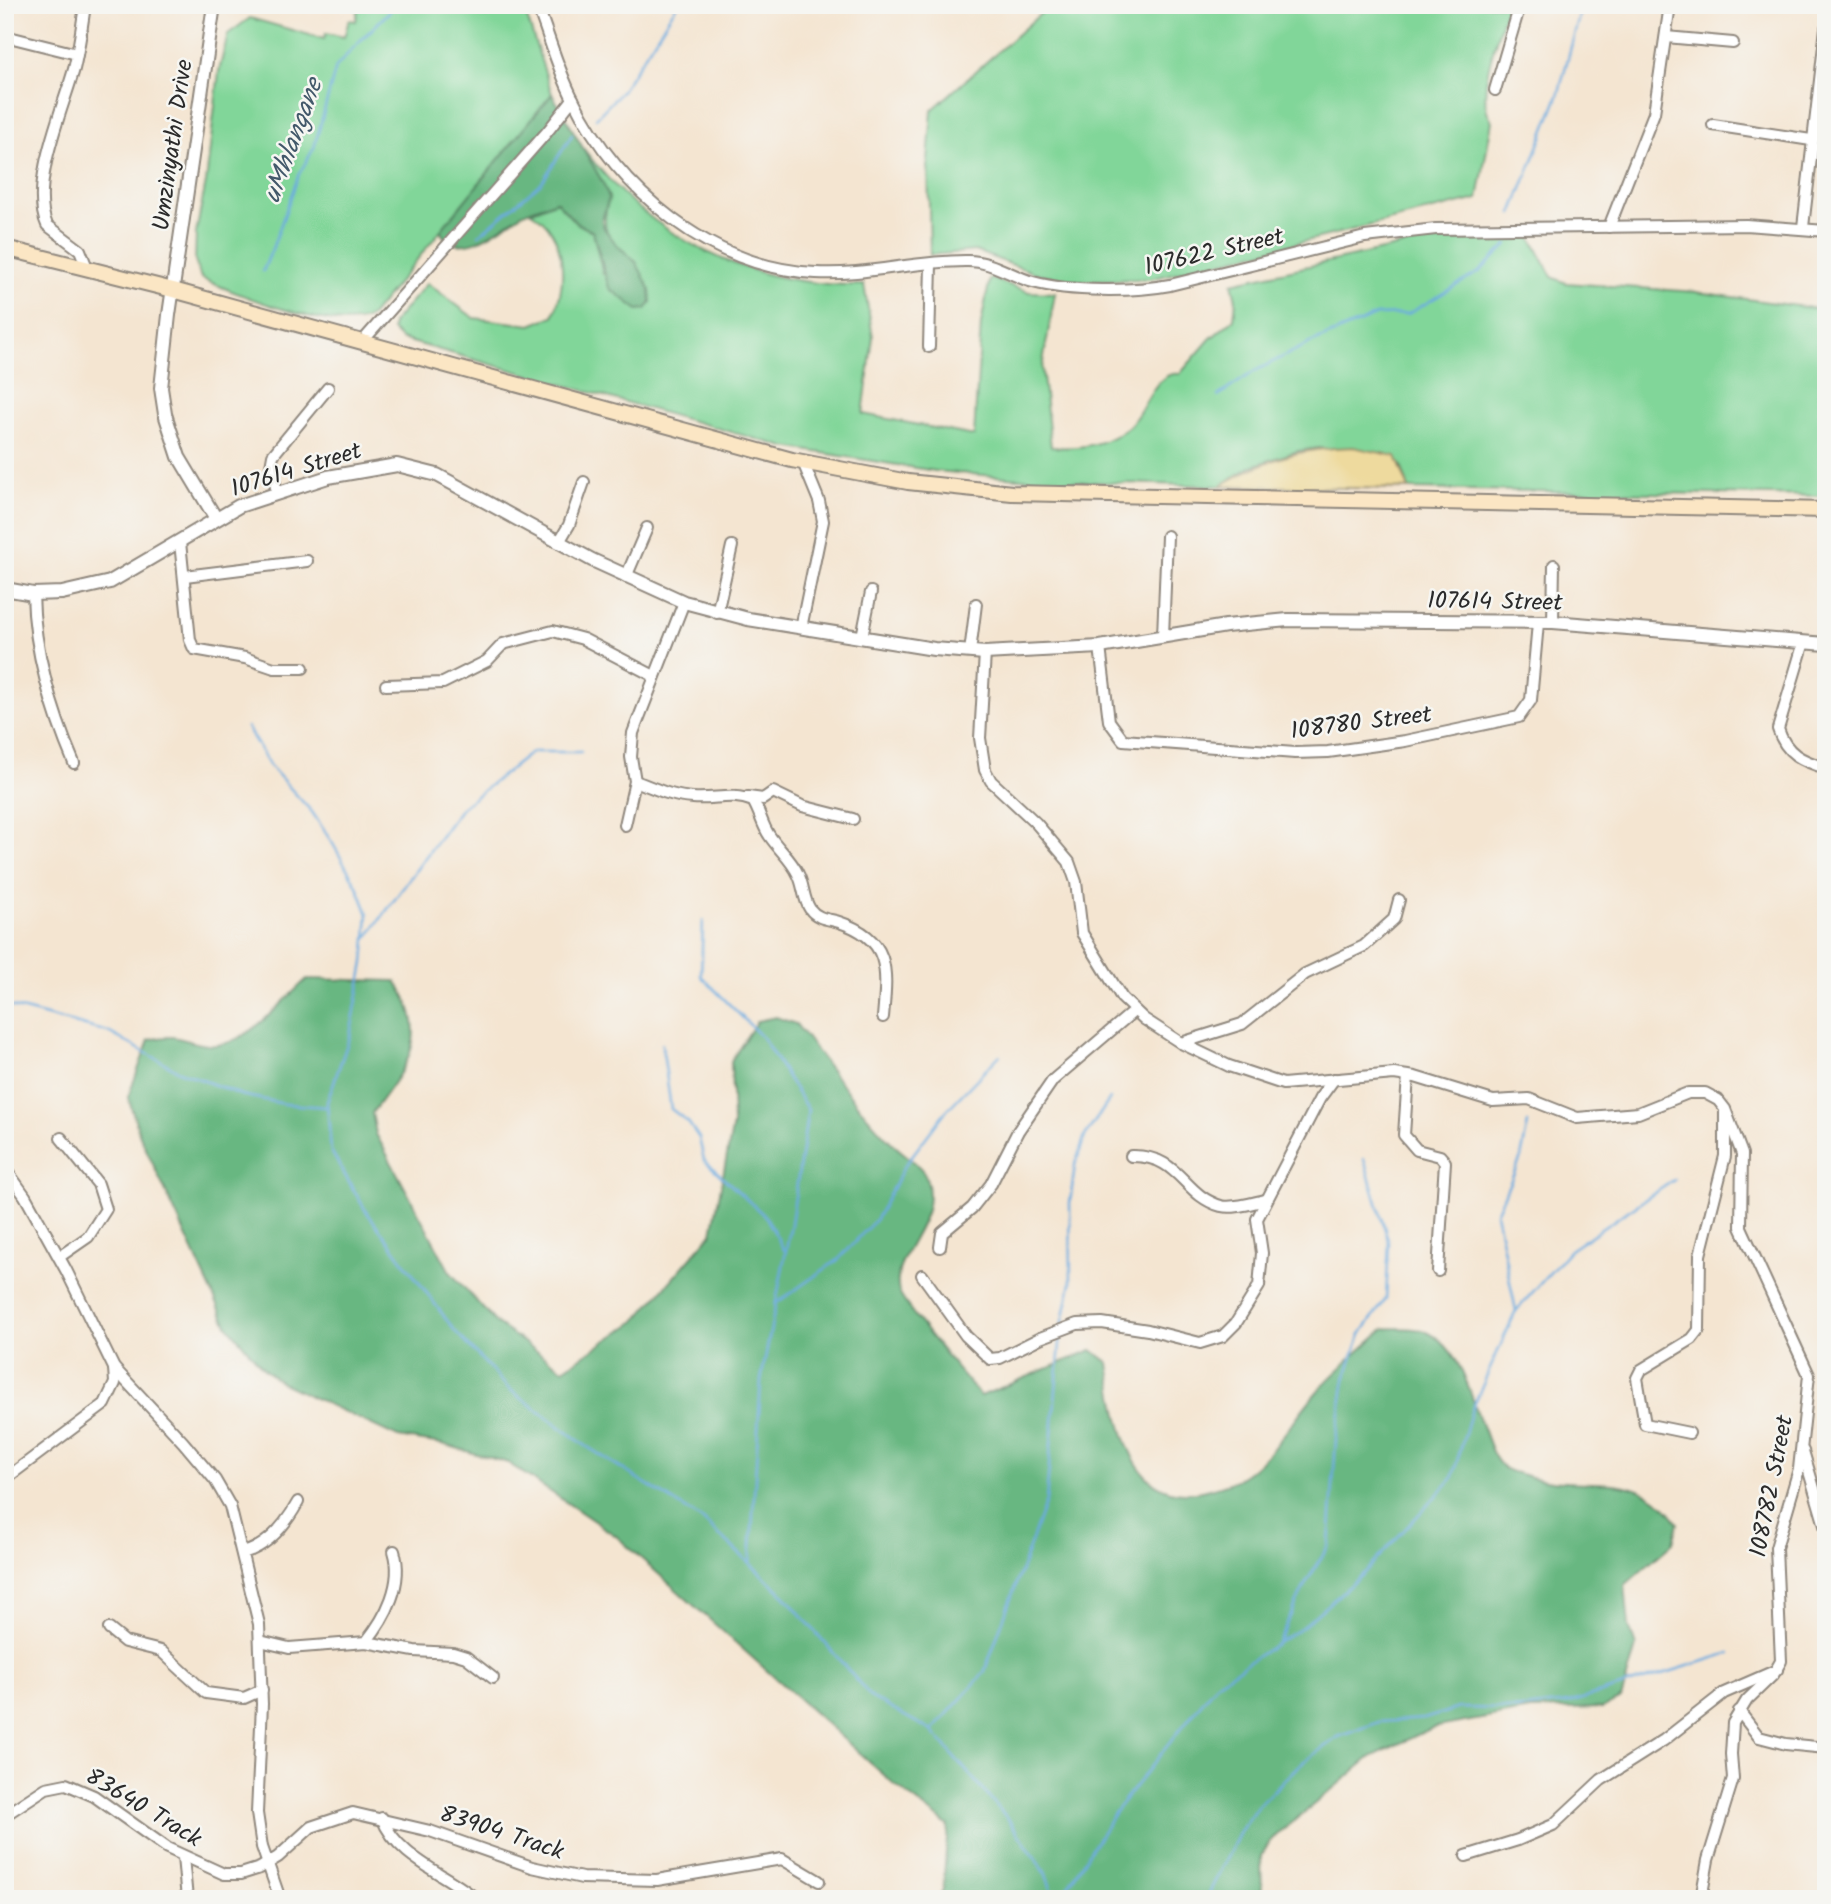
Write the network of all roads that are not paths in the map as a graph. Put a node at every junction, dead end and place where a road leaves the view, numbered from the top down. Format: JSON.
{"nodes":[{"id":1,"x":85,"y":5,"type":"edge"},
{"id":2,"x":214,"y":5,"type":"edge"},
{"id":3,"x":537,"y":5,"type":"edge"},
{"id":4,"x":1520,"y":5,"type":"edge"},
{"id":5,"x":1670,"y":5,"type":"edge"},
{"id":6,"x":1826,"y":28,"type":"edge"},
{"id":7,"x":5,"y":36,"type":"edge"},
{"id":8,"x":1666,"y":37,"type":"junction"},
{"id":9,"x":1733,"y":43,"type":"dead end"},
{"id":10,"x":77,"y":54,"type":"junction"},
{"id":11,"x":1824,"y":63,"type":"edge"},
{"id":12,"x":1495,"y":90,"type":"dead end"},
{"id":13,"x":573,"y":99,"type":"junction"},
{"id":14,"x":1713,"y":125,"type":"dead end"},
{"id":15,"x":1811,"y":140,"type":"junction"},
{"id":16,"x":1609,"y":227,"type":"junction"},
{"id":17,"x":1803,"y":227,"type":"junction"},
{"id":18,"x":1826,"y":231,"type":"edge"},
{"id":19,"x":5,"y":248,"type":"edge"},
{"id":20,"x":931,"y":264,"type":"junction"},
{"id":21,"x":88,"y":270,"type":"junction"},
{"id":22,"x":173,"y":290,"type":"junction"},
{"id":23,"x":362,"y":342,"type":"junction"},
{"id":24,"x":929,"y":347,"type":"dead end"},
{"id":25,"x":328,"y":388,"type":"dead end"},
{"id":26,"x":803,"y":462,"type":"junction"},
{"id":27,"x":584,"y":482,"type":"dead end"},
{"id":28,"x":276,"y":492,"type":"junction"},
{"id":29,"x":1826,"y":510,"type":"edge"},
{"id":30,"x":215,"y":517,"type":"junction"},
{"id":31,"x":647,"y":528,"type":"dead end"},
{"id":32,"x":1167,"y":536,"type":"dead end"},
{"id":33,"x":180,"y":542,"type":"junction"},
{"id":34,"x":559,"y":542,"type":"junction"},
{"id":35,"x":732,"y":546,"type":"dead end"},
{"id":36,"x":307,"y":561,"type":"dead end"},
{"id":37,"x":1554,"y":565,"type":"dead end"},
{"id":38,"x":185,"y":576,"type":"junction"},
{"id":39,"x":626,"y":577,"type":"junction"},
{"id":40,"x":5,"y":589,"type":"edge"},
{"id":41,"x":871,"y":592,"type":"dead end"},
{"id":42,"x":33,"y":594,"type":"junction"},
{"id":43,"x":684,"y":602,"type":"junction"},
{"id":44,"x":976,"y":604,"type":"dead end"},
{"id":45,"x":717,"y":613,"type":"junction"},
{"id":46,"x":1553,"y":622,"type":"junction"},
{"id":47,"x":1538,"y":623,"type":"junction"},
{"id":48,"x":802,"y":628,"type":"junction"},
{"id":49,"x":1163,"y":636,"type":"junction"},
{"id":50,"x":862,"y":637,"type":"junction"},
{"id":51,"x":1804,"y":642,"type":"junction"},
{"id":52,"x":1826,"y":644,"type":"edge"},
{"id":53,"x":1100,"y":647,"type":"junction"},
{"id":54,"x":970,"y":652,"type":"junction"},
{"id":55,"x":985,"y":653,"type":"junction"},
{"id":56,"x":303,"y":668,"type":"dead end"},
{"id":57,"x":654,"y":676,"type":"junction"},
{"id":58,"x":386,"y":685,"type":"dead end"},
{"id":59,"x":74,"y":763,"type":"dead end"},
{"id":60,"x":1826,"y":768,"type":"edge"},
{"id":61,"x":635,"y":781,"type":"junction"},
{"id":62,"x":743,"y":797,"type":"junction"},
{"id":63,"x":853,"y":819,"type":"dead end"},
{"id":64,"x":625,"y":825,"type":"dead end"},
{"id":65,"x":1399,"y":900,"type":"dead end"},
{"id":66,"x":1134,"y":1011,"type":"junction"},
{"id":67,"x":883,"y":1017,"type":"dead end"},
{"id":68,"x":1181,"y":1043,"type":"junction"},
{"id":69,"x":1408,"y":1076,"type":"junction"},
{"id":70,"x":1334,"y":1079,"type":"junction"},
{"id":71,"x":1726,"y":1109,"type":"junction"},
{"id":72,"x":61,"y":1138,"type":"dead end"},
{"id":73,"x":1131,"y":1156,"type":"dead end"},
{"id":74,"x":5,"y":1168,"type":"edge"},
{"id":75,"x":1265,"y":1200,"type":"junction"},
{"id":76,"x":940,"y":1247,"type":"dead end"},
{"id":77,"x":59,"y":1258,"type":"junction"},
{"id":78,"x":1438,"y":1271,"type":"dead end"},
{"id":79,"x":922,"y":1275,"type":"dead end"},
{"id":80,"x":114,"y":1368,"type":"junction"},
{"id":81,"x":1689,"y":1433,"type":"dead end"},
{"id":82,"x":1802,"y":1448,"type":"junction"},
{"id":83,"x":5,"y":1479,"type":"edge"},
{"id":84,"x":298,"y":1502,"type":"dead end"},
{"id":85,"x":1826,"y":1530,"type":"edge"},
{"id":86,"x":394,"y":1551,"type":"dead end"},
{"id":87,"x":243,"y":1553,"type":"junction"},
{"id":88,"x":109,"y":1629,"type":"dead end"},
{"id":89,"x":260,"y":1641,"type":"junction"},
{"id":90,"x":366,"y":1642,"type":"junction"},
{"id":91,"x":1777,"y":1670,"type":"junction"},
{"id":92,"x":493,"y":1678,"type":"dead end"},
{"id":93,"x":262,"y":1690,"type":"junction"},
{"id":94,"x":1739,"y":1711,"type":"junction"},
{"id":95,"x":1826,"y":1748,"type":"edge"},
{"id":96,"x":5,"y":1815,"type":"edge"},
{"id":97,"x":382,"y":1818,"type":"junction"},
{"id":98,"x":1466,"y":1856,"type":"dead end"},
{"id":99,"x":183,"y":1857,"type":"junction"},
{"id":100,"x":267,"y":1865,"type":"junction"},
{"id":101,"x":819,"y":1881,"type":"dead end"},
{"id":102,"x":187,"y":1899,"type":"edge"},
{"id":103,"x":280,"y":1899,"type":"edge"},
{"id":104,"x":477,"y":1899,"type":"edge"},
{"id":105,"x":1701,"y":1899,"type":"edge"}],
"edges":[{"from":1,"to":10,"type":"street"},
{"from":2,"to":22,"type":"street","name":"Umzinyathi Drive"},
{"from":3,"to":13,"type":"street","name":"107622 Street"},
{"from":4,"to":12,"type":"street"},
{"from":5,"to":8,"type":"street"},
{"from":6,"to":11,"type":"street"},
{"from":7,"to":10,"type":"street"},
{"from":8,"to":9,"type":"street"},
{"from":8,"to":16,"type":"street"},
{"from":10,"to":21,"type":"street"},
{"from":11,"to":15,"type":"street"},
{"from":13,"to":20,"type":"street","name":"107622 Street"},
{"from":13,"to":23,"type":"street"},
{"from":14,"to":15,"type":"street"},
{"from":15,"to":17,"type":"street"},
{"from":16,"to":17,"type":"street","name":"107622 Street"},
{"from":16,"to":20,"type":"street","name":"107622 Street"},
{"from":17,"to":18,"type":"street","name":"107622 Street"},
{"from":19,"to":21,"type":"main road"},
{"from":20,"to":24,"type":"street"},
{"from":21,"to":22,"type":"main road"},
{"from":22,"to":23,"type":"main road"},
{"from":22,"to":30,"type":"street","name":"Umzinyathi Drive"},
{"from":23,"to":26,"type":"main road"},
{"from":25,"to":28,"type":"street"},
{"from":26,"to":29,"type":"main road"},
{"from":26,"to":48,"type":"street"},
{"from":27,"to":34,"type":"street"},
{"from":28,"to":30,"type":"street","name":"107614 Street"},
{"from":28,"to":34,"type":"street","name":"107614 Street"},
{"from":30,"to":33,"type":"street","name":"107614 Street"},
{"from":31,"to":39,"type":"street"},
{"from":32,"to":49,"type":"street"},
{"from":33,"to":38,"type":"street"},
{"from":33,"to":42,"type":"street","name":"107614 Street"},
{"from":34,"to":39,"type":"street","name":"107614 Street"},
{"from":35,"to":45,"type":"street"},
{"from":36,"to":38,"type":"street"},
{"from":37,"to":46,"type":"street"},
{"from":38,"to":56,"type":"street"},
{"from":39,"to":43,"type":"street","name":"107614 Street"},
{"from":40,"to":42,"type":"street","name":"107614 Street"},
{"from":41,"to":50,"type":"street"},
{"from":42,"to":59,"type":"street"},
{"from":43,"to":45,"type":"street","name":"107614 Street"},
{"from":43,"to":57,"type":"street"},
{"from":44,"to":54,"type":"street"},
{"from":45,"to":48,"type":"street","name":"107614 Street"},
{"from":46,"to":47,"type":"street","name":"107614 Street"},
{"from":46,"to":51,"type":"street","name":"107614 Street"},
{"from":47,"to":49,"type":"street","name":"107614 Street"},
{"from":47,"to":53,"type":"street","name":"108780 Street"},
{"from":48,"to":50,"type":"street","name":"107614 Street"},
{"from":49,"to":53,"type":"street","name":"107614 Street"},
{"from":50,"to":54,"type":"street","name":"107614 Street"},
{"from":51,"to":52,"type":"street","name":"107614 Street"},
{"from":51,"to":60,"type":"street"},
{"from":53,"to":55,"type":"street","name":"107614 Street"},
{"from":54,"to":55,"type":"street","name":"107614 Street"},
{"from":55,"to":66,"type":"street"},
{"from":57,"to":58,"type":"street"},
{"from":57,"to":61,"type":"street"},
{"from":61,"to":62,"type":"street"},
{"from":61,"to":64,"type":"street"},
{"from":62,"to":63,"type":"street"},
{"from":62,"to":67,"type":"street"},
{"from":65,"to":68,"type":"street"},
{"from":66,"to":68,"type":"street"},
{"from":66,"to":76,"type":"street"},
{"from":68,"to":70,"type":"street"},
{"from":69,"to":70,"type":"street"},
{"from":69,"to":71,"type":"street"},
{"from":69,"to":78,"type":"street"},
{"from":70,"to":75,"type":"street"},
{"from":71,"to":81,"type":"street"},
{"from":71,"to":82,"type":"street","name":"108782 Street"},
{"from":72,"to":77,"type":"street"},
{"from":73,"to":75,"type":"street"},
{"from":74,"to":77,"type":"street"},
{"from":75,"to":79,"type":"street"},
{"from":77,"to":80,"type":"street"},
{"from":80,"to":83,"type":"street"},
{"from":80,"to":87,"type":"street"},
{"from":82,"to":85,"type":"street"},
{"from":82,"to":91,"type":"street","name":"108782 Street"},
{"from":84,"to":87,"type":"street"},
{"from":86,"to":90,"type":"street"},
{"from":87,"to":89,"type":"street"},
{"from":88,"to":93,"type":"street"},
{"from":89,"to":90,"type":"street"},
{"from":89,"to":93,"type":"street"},
{"from":90,"to":92,"type":"street"},
{"from":91,"to":94,"type":"street"},
{"from":91,"to":98,"type":"street"},
{"from":93,"to":100,"type":"street"},
{"from":94,"to":95,"type":"street"},
{"from":94,"to":105,"type":"street"},
{"from":96,"to":99,"type":"street","name":"83640 Track"},
{"from":97,"to":100,"type":"street","name":"83904 Track"},
{"from":97,"to":101,"type":"street","name":"83904 Track"},
{"from":97,"to":104,"type":"street"},
{"from":99,"to":100,"type":"street","name":"83640 Track"},
{"from":99,"to":102,"type":"street"},
{"from":100,"to":103,"type":"street"}]}
